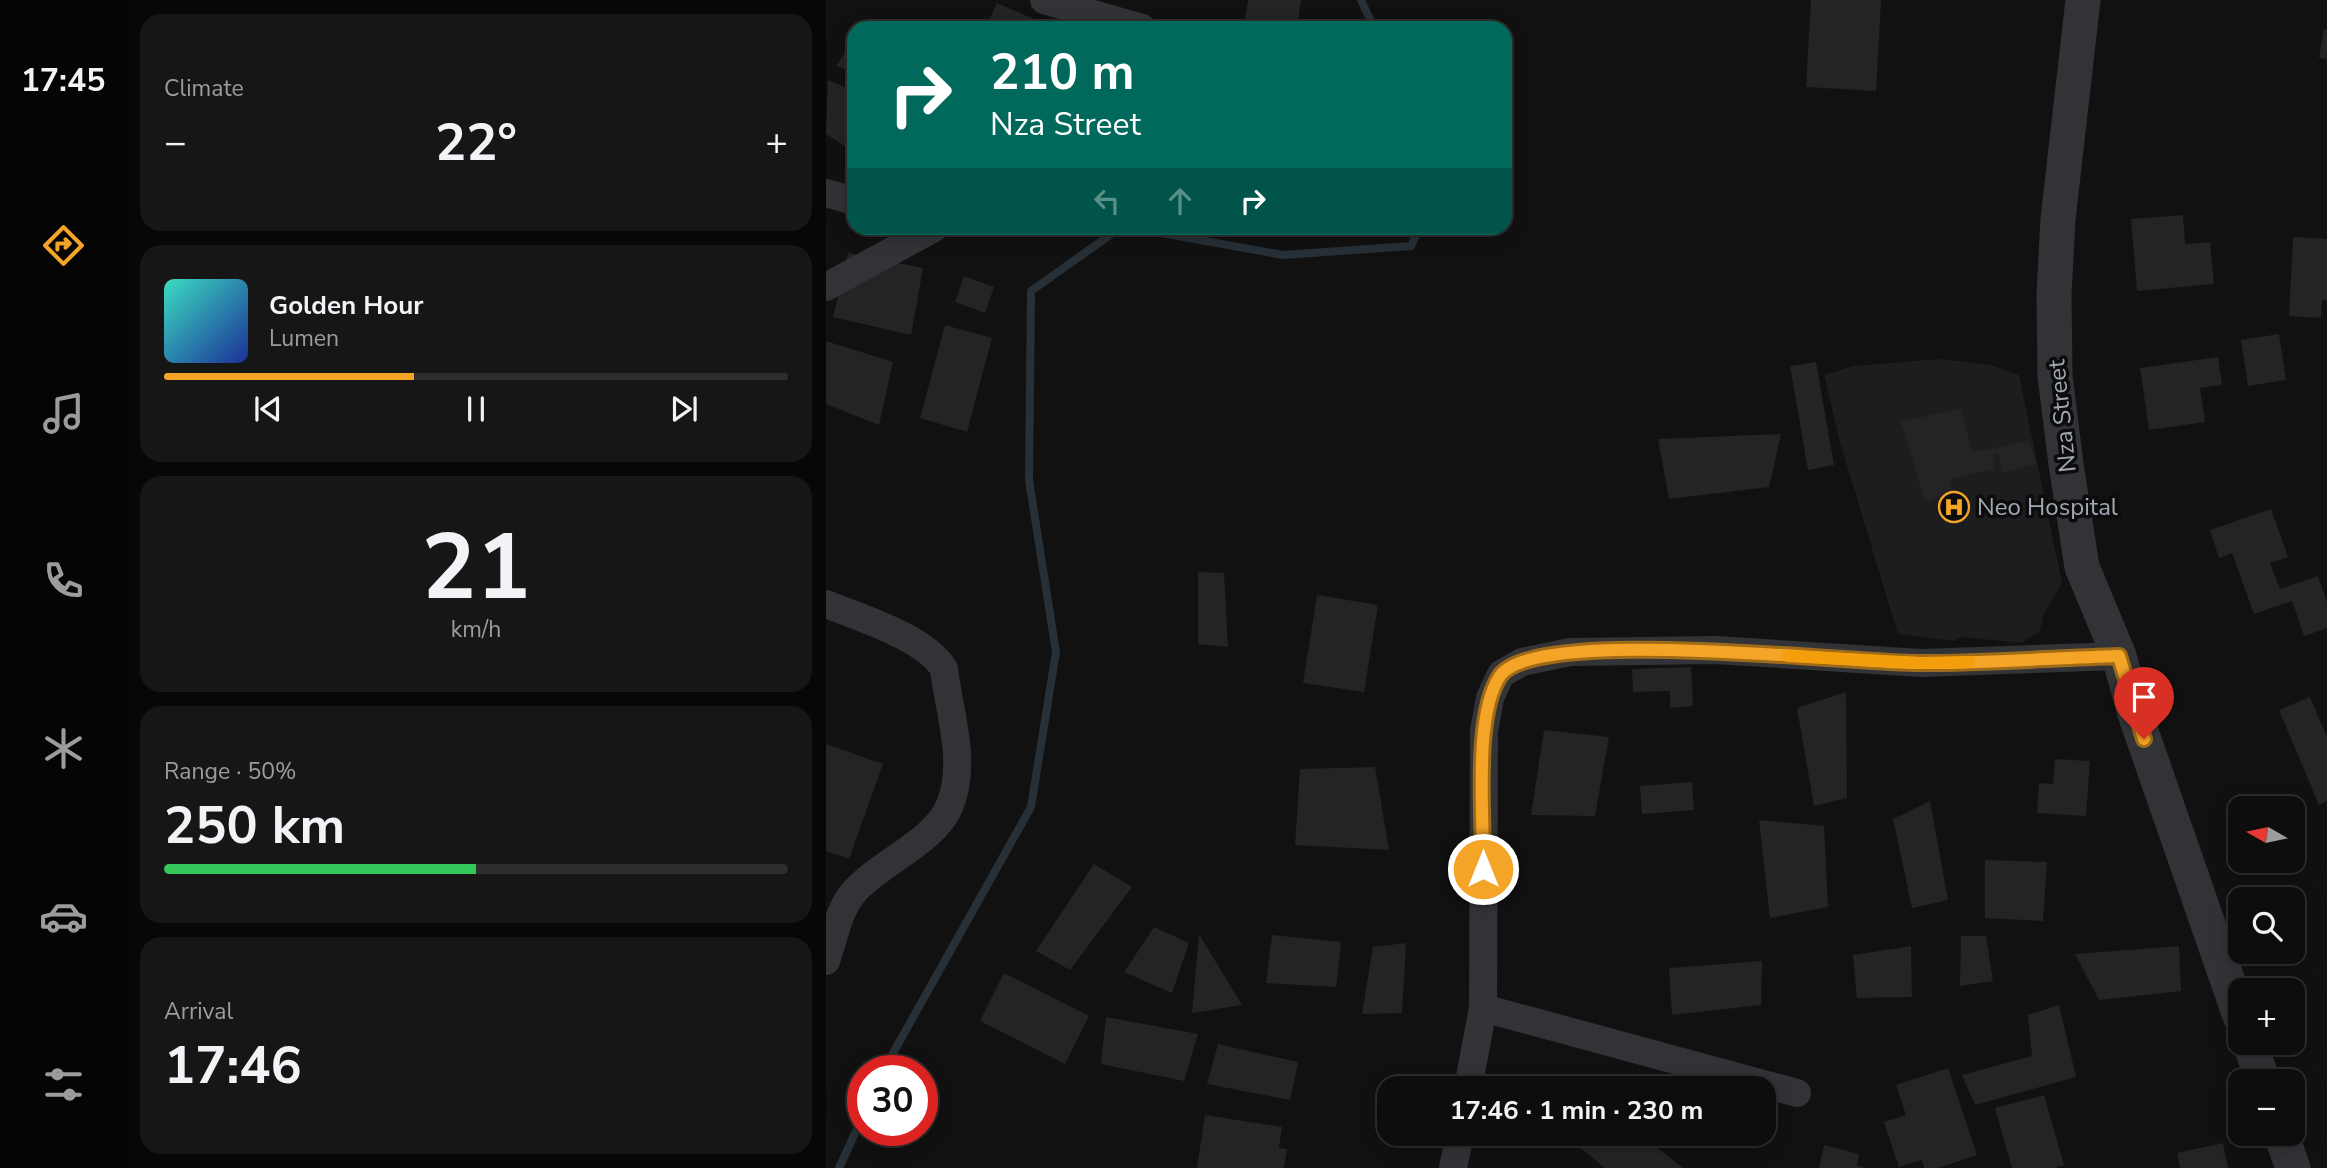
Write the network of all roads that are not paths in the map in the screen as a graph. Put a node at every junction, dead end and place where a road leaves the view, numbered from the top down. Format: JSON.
{"nodes":[{"id":1,"x":1044,"y":0,"type":"edge"},
{"id":2,"x":2083,"y":0,"type":"edge"},
{"id":3,"x":1118,"y":21,"type":"edge"},
{"id":4,"x":826,"y":193,"type":"edge"},
{"id":5,"x":847,"y":199,"type":"edge"},
{"id":6,"x":921,"y":235,"type":"edge"},
{"id":7,"x":826,"y":287,"type":"edge"},
{"id":8,"x":826,"y":604,"type":"edge"},
{"id":9,"x":2119,"y":656,"type":"junction"},
{"id":10,"x":826,"y":961,"type":"edge"},
{"id":11,"x":2228,"y":981,"type":"edge"},
{"id":12,"x":1483,"y":1007,"type":"junction"},
{"id":13,"x":1470,"y":1076,"type":"edge"},
{"id":14,"x":1797,"y":1093,"type":"dead end"},
{"id":15,"x":1458,"y":1146,"type":"edge"},
{"id":16,"x":2285,"y":1146,"type":"edge"},
{"id":17,"x":1454,"y":1168,"type":"edge"},
{"id":18,"x":2293,"y":1168,"type":"edge"}],
"edges":[{"from":1,"to":3,"type":"street"},
{"from":2,"to":9,"type":"street","name":"Nza Street"},
{"from":4,"to":5,"type":"street"},
{"from":6,"to":7,"type":"street"},
{"from":8,"to":10,"type":"street"},
{"from":9,"to":11,"type":"street","name":"Nza Street"},
{"from":9,"to":12,"type":"street"},
{"from":12,"to":13,"type":"street"},
{"from":12,"to":14,"type":"street"},
{"from":15,"to":17,"type":"street"},
{"from":16,"to":18,"type":"street"}]}
